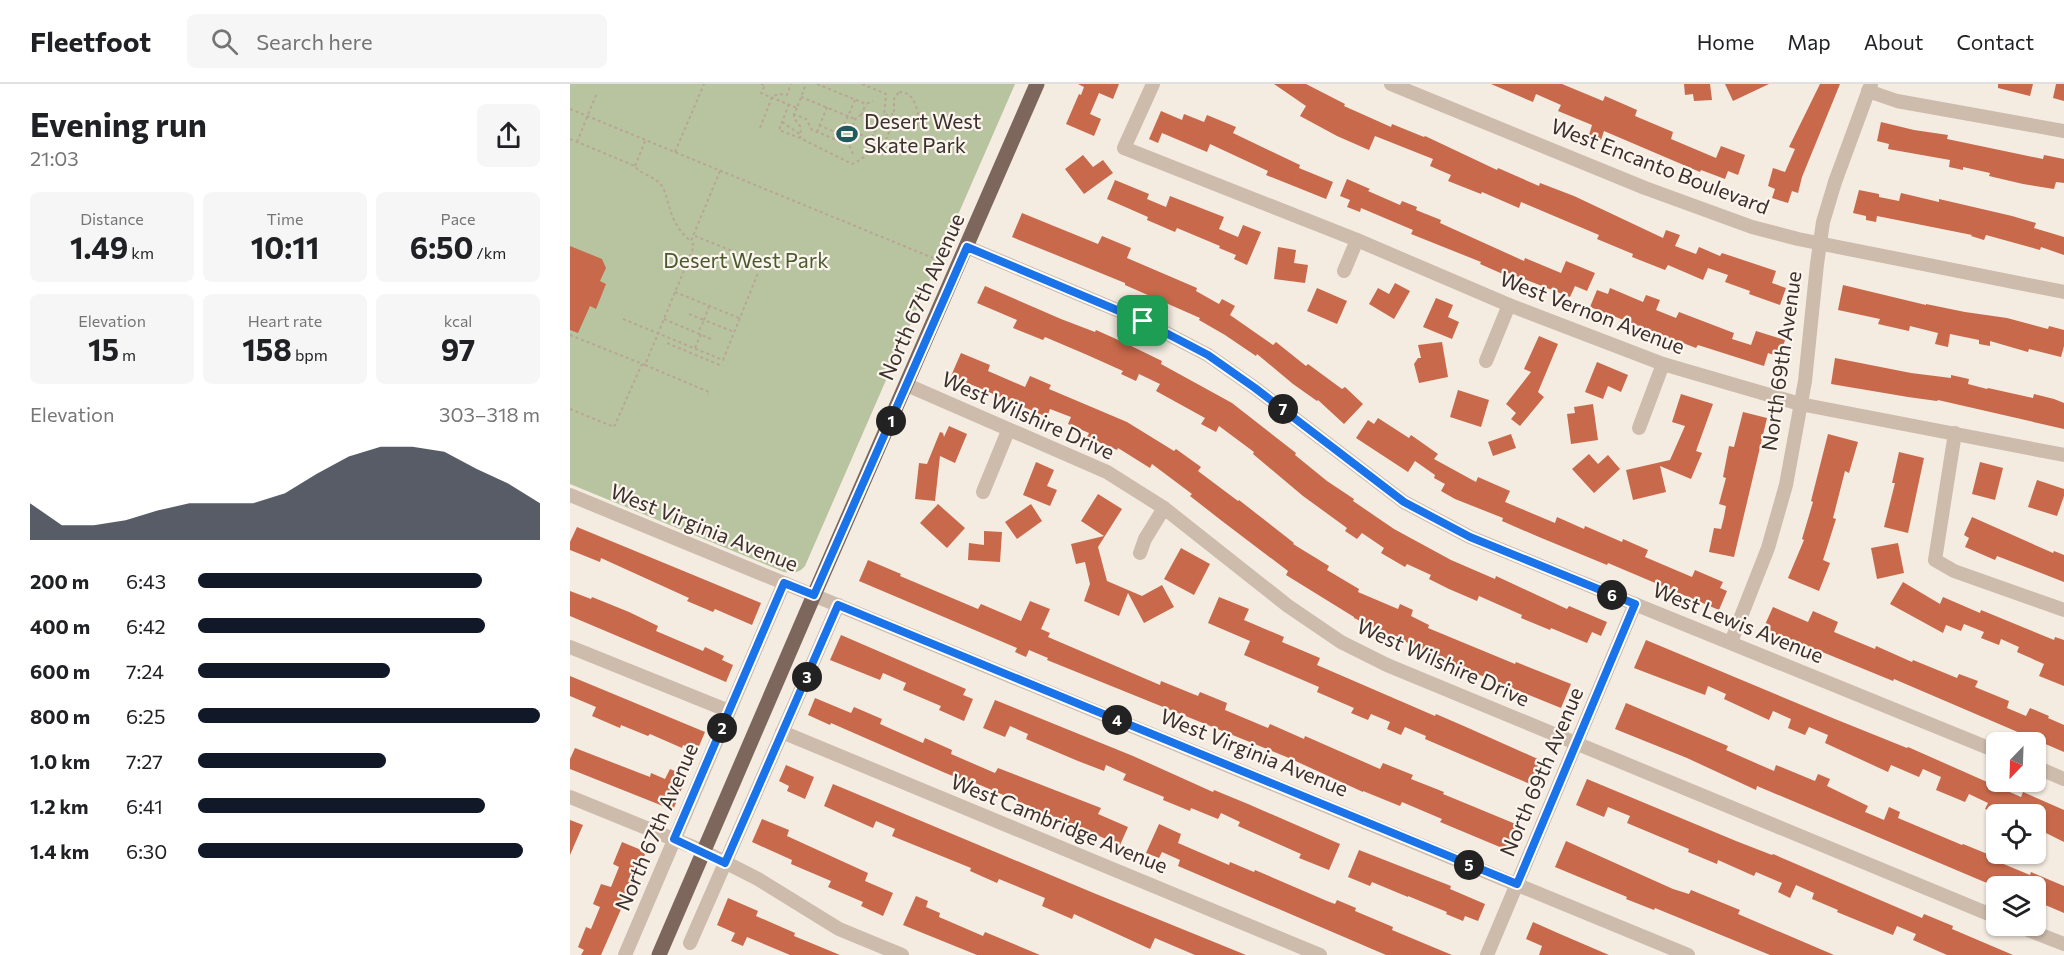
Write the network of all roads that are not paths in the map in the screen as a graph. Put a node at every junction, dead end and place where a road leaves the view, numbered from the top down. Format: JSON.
{"nodes":[{"id":1,"x":1037,"y":84,"type":"edge"},
{"id":2,"x":1153,"y":84,"type":"edge"},
{"id":3,"x":1391,"y":84,"type":"edge"},
{"id":4,"x":1870,"y":88,"type":"edge"},
{"id":5,"x":2064,"y":131,"type":"edge"},
{"id":6,"x":1357,"y":240,"type":"junction"},
{"id":7,"x":1820,"y":244,"type":"junction"},
{"id":8,"x":967,"y":247,"type":"junction"},
{"id":9,"x":1344,"y":271,"type":"dead end"},
{"id":10,"x":2064,"y":292,"type":"edge"},
{"id":11,"x":1509,"y":305,"type":"junction"},
{"id":12,"x":1486,"y":361,"type":"dead end"},
{"id":13,"x":1663,"y":363,"type":"junction"},
{"id":14,"x":907,"y":385,"type":"junction"},
{"id":15,"x":1800,"y":404,"type":"junction"},
{"id":16,"x":1639,"y":428,"type":"dead end"},
{"id":17,"x":1008,"y":430,"type":"junction"},
{"id":18,"x":1954,"y":433,"type":"junction"},
{"id":19,"x":2064,"y":455,"type":"edge"},
{"id":20,"x":982,"y":492,"type":"dead end"},
{"id":21,"x":570,"y":495,"type":"edge"},
{"id":22,"x":1164,"y":508,"type":"junction"},
{"id":23,"x":1140,"y":553,"type":"dead end"},
{"id":24,"x":784,"y":583,"type":"junction"},
{"id":25,"x":814,"y":595,"type":"junction"},
{"id":26,"x":1635,"y":604,"type":"junction"},
{"id":27,"x":838,"y":605,"type":"junction"},
{"id":28,"x":2064,"y":610,"type":"edge"},
{"id":29,"x":1731,"y":642,"type":"junction"},
{"id":30,"x":570,"y":646,"type":"edge"},
{"id":31,"x":729,"y":711,"type":"junction"},
{"id":32,"x":782,"y":732,"type":"junction"},
{"id":33,"x":1576,"y":743,"type":"junction"},
{"id":34,"x":1986,"y":747,"type":"edge"},
{"id":35,"x":2046,"y":771,"type":"edge"},
{"id":36,"x":2064,"y":779,"type":"edge"},
{"id":37,"x":570,"y":797,"type":"edge"},
{"id":38,"x":674,"y":839,"type":"junction"},
{"id":39,"x":703,"y":851,"type":"junction"},
{"id":40,"x":725,"y":863,"type":"junction"},
{"id":41,"x":1517,"y":884,"type":"junction"},
{"id":42,"x":1986,"y":912,"type":"edge"},
{"id":43,"x":2044,"y":936,"type":"edge"},
{"id":44,"x":690,"y":943,"type":"dead end"},
{"id":45,"x":2064,"y":944,"type":"edge"},
{"id":46,"x":661,"y":954,"type":"edge"},
{"id":47,"x":625,"y":955,"type":"edge"},
{"id":48,"x":902,"y":955,"type":"edge"},
{"id":49,"x":1320,"y":955,"type":"edge"},
{"id":50,"x":1486,"y":955,"type":"edge"},
{"id":51,"x":1688,"y":955,"type":"edge"}],
"edges":[{"from":1,"to":8,"type":"main road","name":"North 67th Avenue"},
{"from":2,"to":6,"type":"street","name":"West Vernon Avenue"},
{"from":3,"to":7,"type":"street","name":"West Encanto Boulevard"},
{"from":4,"to":5,"type":"street"},
{"from":4,"to":7,"type":"street","name":"North 69th Avenue"},
{"from":6,"to":9,"type":"street"},
{"from":6,"to":11,"type":"street","name":"West Vernon Avenue"},
{"from":7,"to":10,"type":"street","name":"West Encanto Boulevard"},
{"from":7,"to":15,"type":"street","name":"North 69th Avenue"},
{"from":8,"to":14,"type":"main road","name":"North 67th Avenue"},
{"from":8,"to":26,"type":"street","name":"West Lewis Avenue"},
{"from":11,"to":12,"type":"street"},
{"from":11,"to":13,"type":"street","name":"West Vernon Avenue"},
{"from":13,"to":15,"type":"street","name":"West Vernon Avenue"},
{"from":13,"to":16,"type":"street"},
{"from":14,"to":17,"type":"street","name":"West Wilshire Drive"},
{"from":14,"to":25,"type":"main road","name":"North 67th Avenue"},
{"from":15,"to":18,"type":"street","name":"West Vernon Avenue"},
{"from":15,"to":29,"type":"street","name":"North 69th Avenue"},
{"from":17,"to":20,"type":"street"},
{"from":17,"to":22,"type":"street","name":"West Wilshire Drive"},
{"from":18,"to":19,"type":"street","name":"West Vernon Avenue"},
{"from":18,"to":28,"type":"street"},
{"from":21,"to":24,"type":"street","name":"West Virginia Avenue"},
{"from":22,"to":23,"type":"street"},
{"from":22,"to":33,"type":"street","name":"West Wilshire Drive"},
{"from":24,"to":25,"type":"street","name":"West Virginia Avenue"},
{"from":24,"to":31,"type":"street","name":"North 67th Avenue"},
{"from":25,"to":27,"type":"street","name":"West Virginia Avenue"},
{"from":25,"to":39,"type":"main road","name":"North 67th Avenue"},
{"from":26,"to":29,"type":"street","name":"West Lewis Avenue"},
{"from":26,"to":33,"type":"street","name":"North 69th Avenue"},
{"from":27,"to":32,"type":"street"},
{"from":27,"to":41,"type":"street","name":"West Virginia Avenue"},
{"from":29,"to":34,"type":"street","name":"West Lewis Avenue"},
{"from":30,"to":31,"type":"street"},
{"from":31,"to":38,"type":"street","name":"North 67th Avenue"},
{"from":32,"to":40,"type":"street"},
{"from":32,"to":49,"type":"street","name":"West Cambridge Avenue"},
{"from":33,"to":41,"type":"street","name":"North 69th Avenue"},
{"from":33,"to":42,"type":"street","name":"West Wilshire Drive"},
{"from":35,"to":36,"type":"street"},
{"from":37,"to":38,"type":"street"},
{"from":38,"to":39,"type":"street"},
{"from":38,"to":47,"type":"street","name":"North 67th Avenue"},
{"from":39,"to":40,"type":"street"},
{"from":39,"to":46,"type":"main road","name":"North 67th Avenue"},
{"from":40,"to":44,"type":"street"},
{"from":40,"to":48,"type":"street"},
{"from":41,"to":50,"type":"street","name":"North 69th Avenue"},
{"from":41,"to":51,"type":"street","name":"West Virginia Avenue"},
{"from":43,"to":45,"type":"street"}]}
